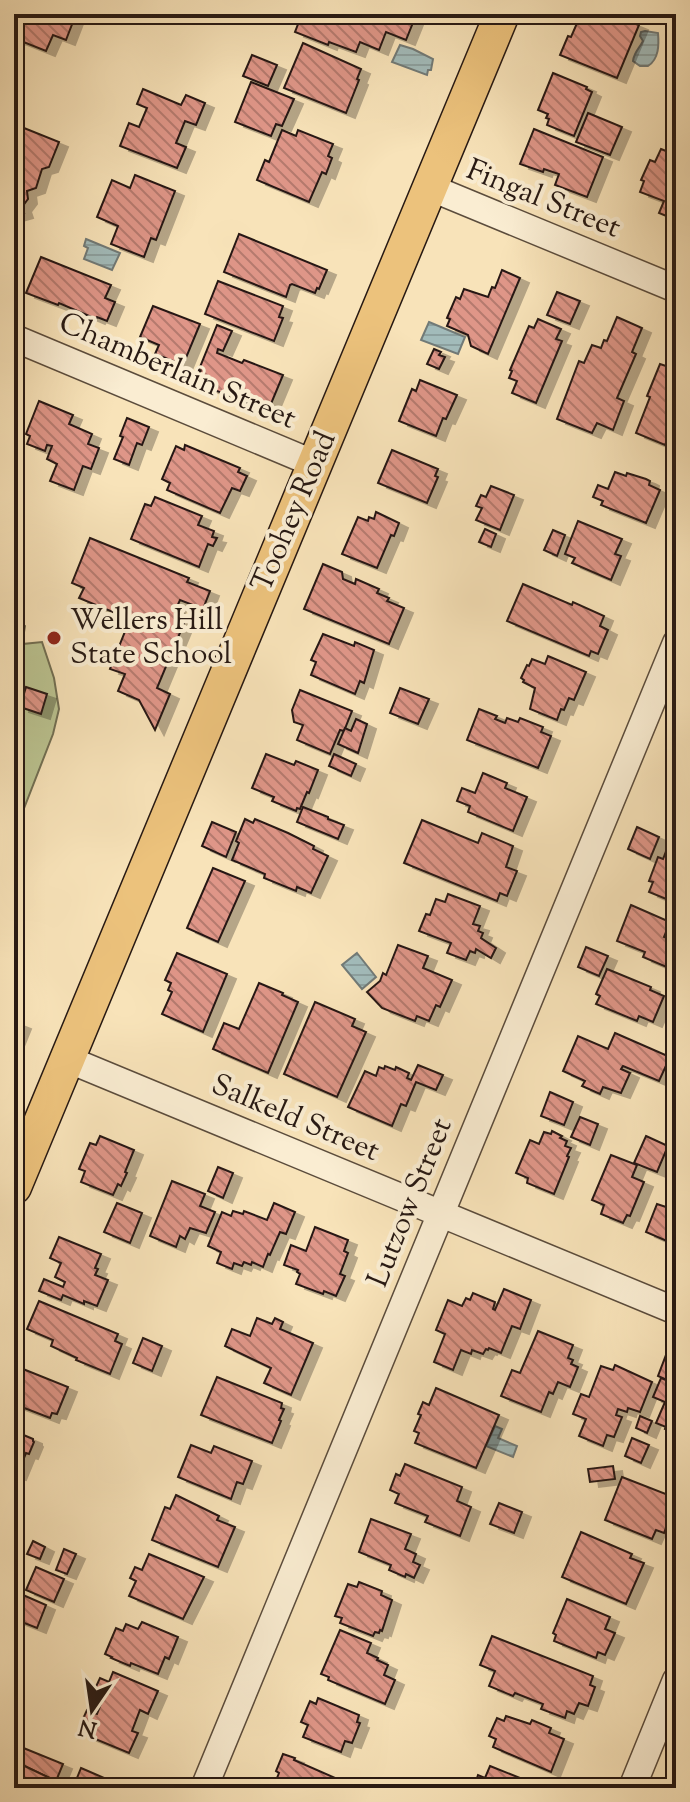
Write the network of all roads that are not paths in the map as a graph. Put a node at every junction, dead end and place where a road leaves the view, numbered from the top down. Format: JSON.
{"nodes":[{"id":1,"x":502,"y":14,"type":"edge"},
{"id":2,"x":429,"y":187,"type":"junction"},
{"id":3,"x":676,"y":289,"type":"edge"},
{"id":4,"x":14,"y":338,"type":"edge"},
{"id":5,"x":315,"y":464,"type":"junction"},
{"id":6,"x":676,"y":643,"type":"edge"},
{"id":7,"x":67,"y":1059,"type":"junction"},
{"id":8,"x":14,"y":1187,"type":"edge"},
{"id":9,"x":441,"y":1214,"type":"junction"},
{"id":10,"x":676,"y":1311,"type":"edge"},
{"id":11,"x":676,"y":1680,"type":"edge"},
{"id":12,"x":666,"y":1733,"type":"edge"},
{"id":13,"x":204,"y":1788,"type":"edge"},
{"id":14,"x":632,"y":1788,"type":"edge"}],
"edges":[{"from":1,"to":2,"type":"main road","name":"Toohey Road"},
{"from":2,"to":3,"type":"street","name":"Fingal Street"},
{"from":2,"to":5,"type":"main road","name":"Toohey Road"},
{"from":4,"to":5,"type":"street","name":"Chamberlain Street"},
{"from":5,"to":7,"type":"main road","name":"Toohey Road"},
{"from":6,"to":9,"type":"street","name":"Lutzow Street"},
{"from":7,"to":8,"type":"main road","name":"Toohey Road"},
{"from":7,"to":9,"type":"street","name":"Salkeld Street"},
{"from":9,"to":10,"type":"street","name":"Salkeld Street"},
{"from":9,"to":13,"type":"street","name":"Lutzow Street"},
{"from":11,"to":12,"type":"street"},
{"from":12,"to":14,"type":"street"}]}
